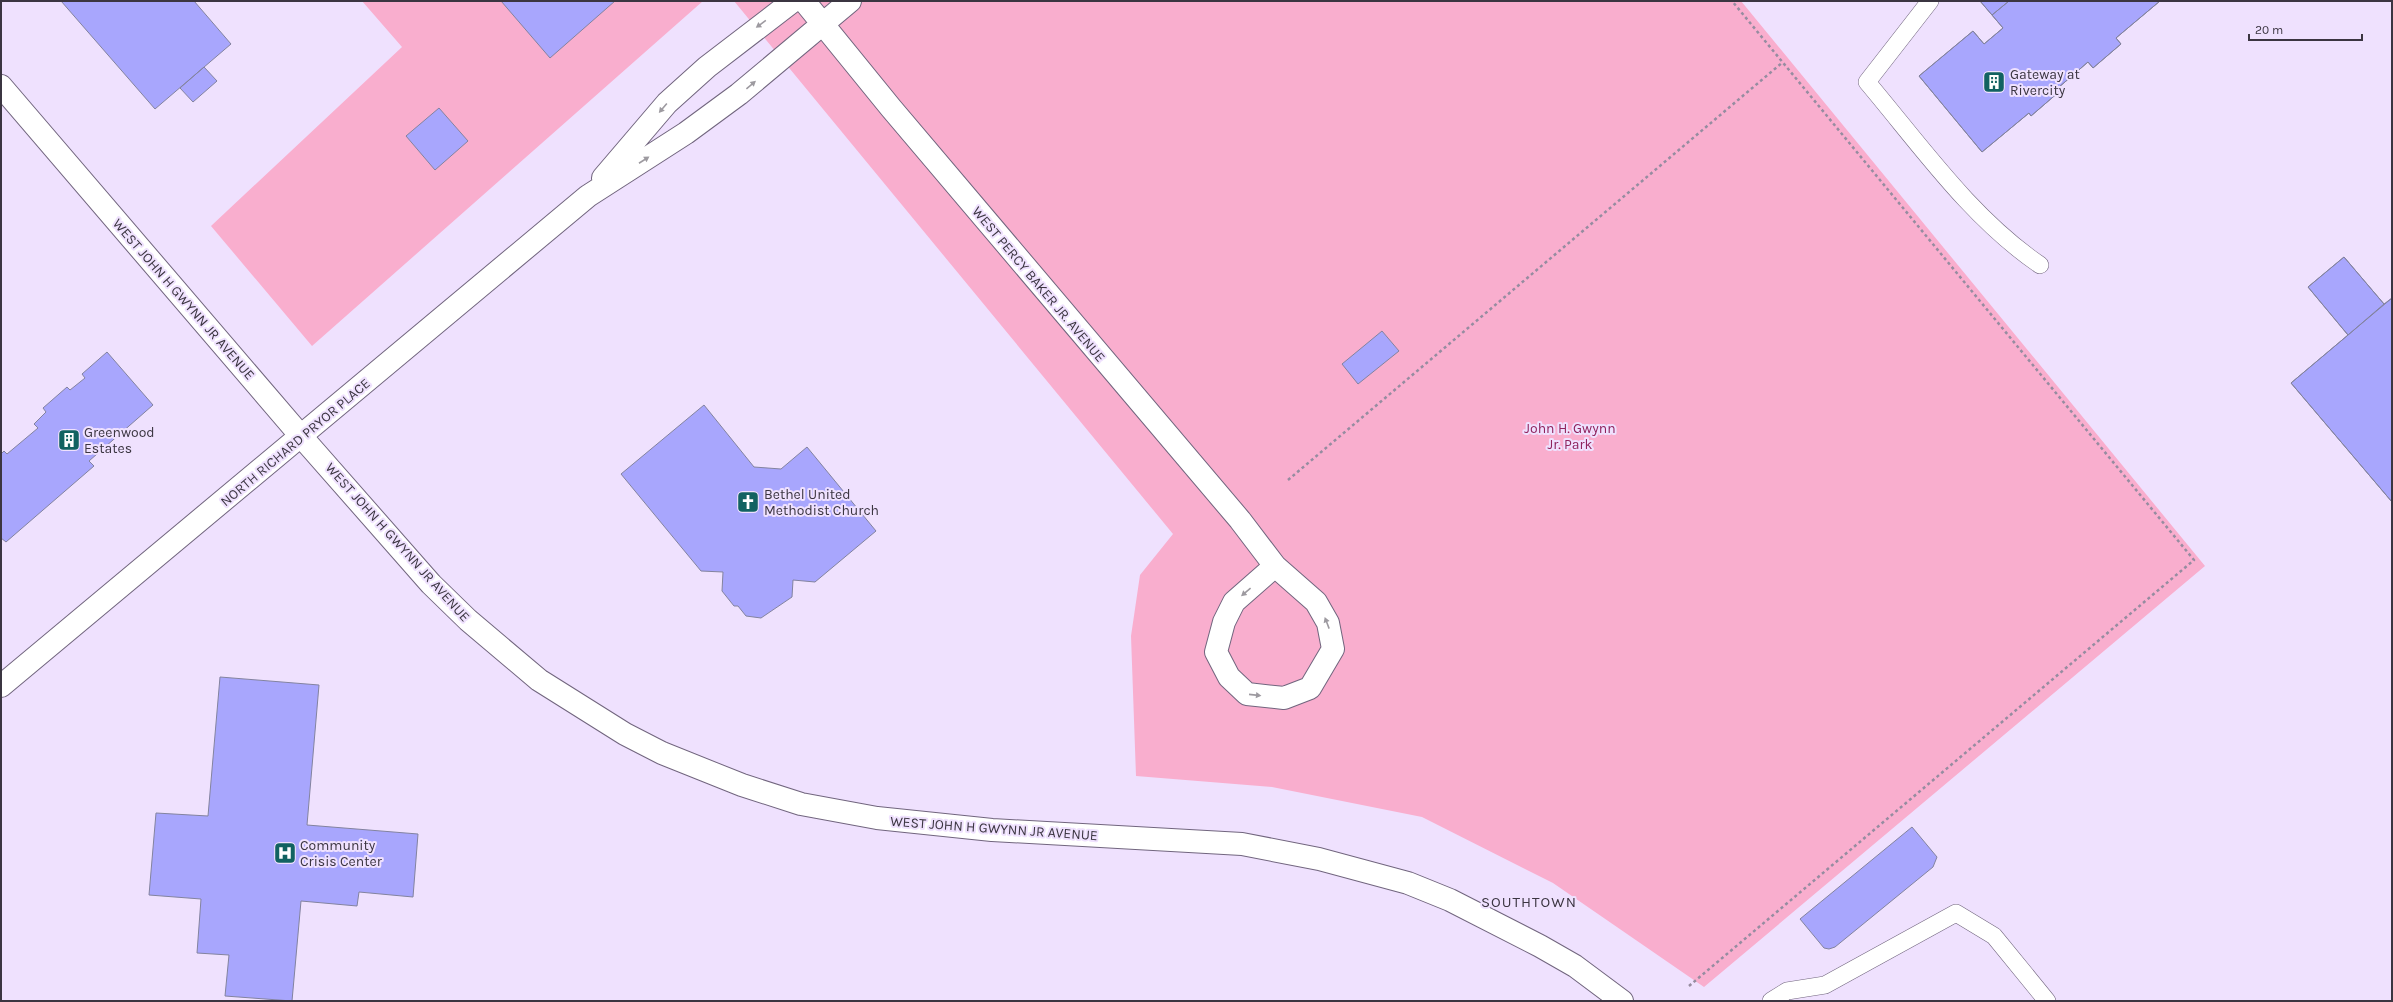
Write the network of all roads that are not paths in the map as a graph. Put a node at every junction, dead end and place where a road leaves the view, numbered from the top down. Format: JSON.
{"nodes":[{"id":1,"x":793,"y":1,"type":"edge"},
{"id":2,"x":804,"y":1,"type":"edge"},
{"id":3,"x":850,"y":1,"type":"edge"},
{"id":4,"x":1930,"y":1,"type":"edge"},
{"id":5,"x":822,"y":24,"type":"junction"},
{"id":6,"x":1,"y":86,"type":"edge"},
{"id":7,"x":588,"y":196,"type":"junction"},
{"id":8,"x":2040,"y":265,"type":"dead end"},
{"id":9,"x":300,"y":435,"type":"junction"},
{"id":10,"x":1275,"y":566,"type":"junction"},
{"id":11,"x":1,"y":686,"type":"edge"},
{"id":12,"x":1622,"y":1001,"type":"edge"},
{"id":13,"x":1771,"y":1001,"type":"edge"},
{"id":14,"x":2047,"y":1001,"type":"edge"}],
"edges":[{"from":1,"to":7,"type":"street","name":"NORTH RICHARD PRYOR PLACE","one_way":true},
{"from":2,"to":5,"type":"street","name":"WEST PERCY BAKER JR. AVENUE"},
{"from":3,"to":5,"type":"street","name":"NORTH RICHARD PRYOR PLACE"},
{"from":4,"to":8,"type":"lane"},
{"from":7,"to":5,"type":"street","name":"NORTH RICHARD PRYOR PLACE","one_way":true},
{"from":5,"to":10,"type":"street","name":"WEST PERCY BAKER JR. AVENUE"},
{"from":6,"to":9,"type":"street","name":"WEST JOHN H GWYNN JR AVENUE"},
{"from":7,"to":9,"type":"street","name":"NORTH RICHARD PRYOR PLACE"},
{"from":9,"to":11,"type":"street","name":"NORTH RICHARD PRYOR PLACE"},
{"from":9,"to":12,"type":"street","name":"WEST JOHN H GWYNN JR AVENUE"},
{"from":10,"to":10,"type":"street","name":"WEST PERCY BAKER JR. AVENUE","one_way":true},
{"from":13,"to":14,"type":"lane"}]}
